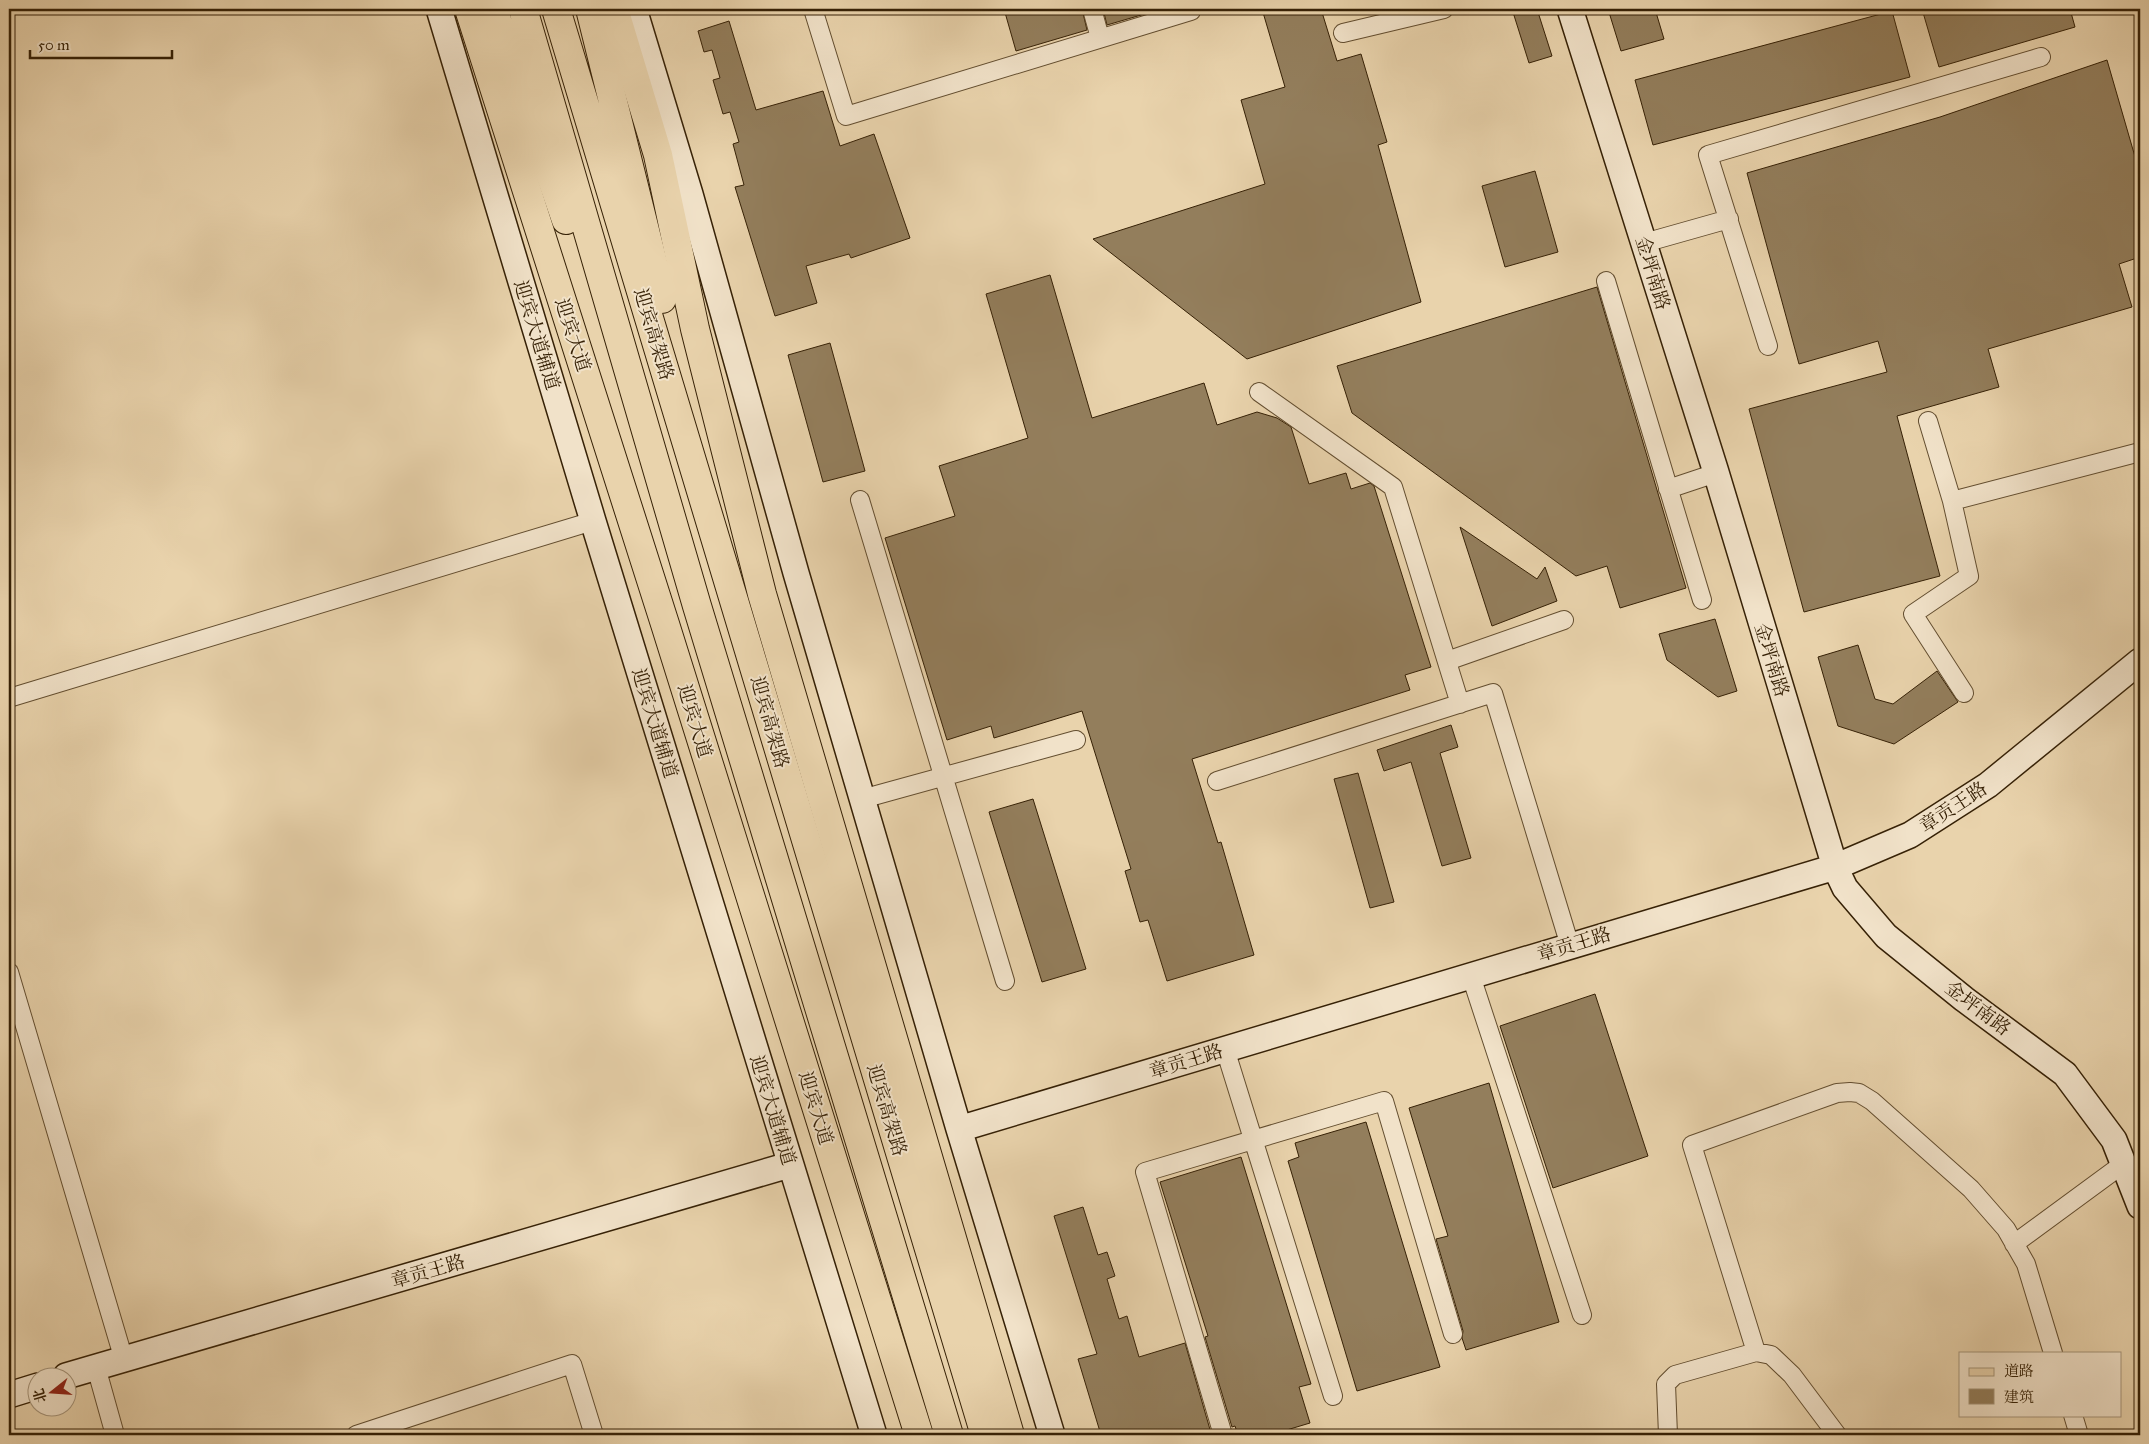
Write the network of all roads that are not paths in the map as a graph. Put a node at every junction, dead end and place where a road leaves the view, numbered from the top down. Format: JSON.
{"nodes":[{"id":1,"x":439,"y":9,"type":"edge"},
{"id":2,"x":469,"y":9,"type":"edge"},
{"id":3,"x":493,"y":9,"type":"edge"},
{"id":4,"x":524,"y":9,"type":"edge"},
{"id":5,"x":556,"y":9,"type":"edge"},
{"id":6,"x":590,"y":9,"type":"edge"},
{"id":7,"x":614,"y":9,"type":"edge"},
{"id":8,"x":634,"y":9,"type":"edge"},
{"id":9,"x":813,"y":9,"type":"edge"},
{"id":10,"x":1092,"y":9,"type":"edge"},
{"id":11,"x":1191,"y":9,"type":"edge"},
{"id":12,"x":1444,"y":9,"type":"edge"},
{"id":13,"x":1570,"y":9,"type":"edge"},
{"id":14,"x":1343,"y":33,"type":"dead end"},
{"id":15,"x":1100,"y":38,"type":"junction"},
{"id":16,"x":2041,"y":57,"type":"dead end"},
{"id":17,"x":1729,"y":218,"type":"junction"},
{"id":18,"x":1644,"y":243,"type":"junction"},
{"id":19,"x":1606,"y":280,"type":"dead end"},
{"id":20,"x":1768,"y":346,"type":"dead end"},
{"id":21,"x":1259,"y":392,"type":"dead end"},
{"id":22,"x":1928,"y":421,"type":"dead end"},
{"id":23,"x":2140,"y":452,"type":"edge"},
{"id":24,"x":1716,"y":473,"type":"junction"},
{"id":25,"x":1668,"y":488,"type":"junction"},
{"id":26,"x":860,"y":500,"type":"dead end"},
{"id":27,"x":1952,"y":501,"type":"junction"},
{"id":28,"x":593,"y":521,"type":"junction"},
{"id":29,"x":732,"y":592,"type":"junction"},
{"id":30,"x":1702,"y":600,"type":"dead end"},
{"id":31,"x":697,"y":606,"type":"junction"},
{"id":32,"x":1564,"y":620,"type":"dead end"},
{"id":33,"x":1447,"y":661,"type":"junction"},
{"id":34,"x":2140,"y":662,"type":"edge"},
{"id":35,"x":1964,"y":693,"type":"dead end"},
{"id":36,"x":9,"y":698,"type":"edge"},
{"id":37,"x":1460,"y":704,"type":"junction"},
{"id":38,"x":1076,"y":740,"type":"dead end"},
{"id":39,"x":944,"y":776,"type":"junction"},
{"id":40,"x":1217,"y":781,"type":"dead end"},
{"id":41,"x":862,"y":799,"type":"junction"},
{"id":42,"x":1835,"y":867,"type":"junction"},
{"id":43,"x":1570,"y":946,"type":"junction"},
{"id":44,"x":9,"y":972,"type":"edge"},
{"id":45,"x":1471,"y":976,"type":"junction"},
{"id":46,"x":1005,"y":981,"type":"dead end"},
{"id":47,"x":1225,"y":1049,"type":"junction"},
{"id":48,"x":959,"y":1129,"type":"junction"},
{"id":49,"x":1253,"y":1139,"type":"junction"},
{"id":50,"x":2124,"y":1164,"type":"junction"},
{"id":51,"x":789,"y":1165,"type":"junction"},
{"id":52,"x":2140,"y":1206,"type":"edge"},
{"id":53,"x":2014,"y":1244,"type":"junction"},
{"id":54,"x":1582,"y":1315,"type":"dead end"},
{"id":55,"x":1453,"y":1334,"type":"dead end"},
{"id":56,"x":1756,"y":1352,"type":"junction"},
{"id":57,"x":2054,"y":1352,"type":"edge"},
{"id":58,"x":124,"y":1360,"type":"junction"},
{"id":59,"x":96,"y":1367,"type":"junction"},
{"id":60,"x":78,"y":1372,"type":"edge"},
{"id":61,"x":28,"y":1389,"type":"edge"},
{"id":62,"x":9,"y":1395,"type":"edge"},
{"id":63,"x":1333,"y":1396,"type":"dead end"},
{"id":64,"x":2073,"y":1416,"type":"edge"},
{"id":65,"x":114,"y":1435,"type":"edge"},
{"id":66,"x":356,"y":1435,"type":"edge"},
{"id":67,"x":594,"y":1435,"type":"edge"},
{"id":68,"x":874,"y":1435,"type":"edge"},
{"id":69,"x":918,"y":1435,"type":"edge"},
{"id":70,"x":949,"y":1435,"type":"edge"},
{"id":71,"x":985,"y":1435,"type":"edge"},
{"id":72,"x":1010,"y":1435,"type":"edge"},
{"id":73,"x":1052,"y":1435,"type":"edge"},
{"id":74,"x":1223,"y":1435,"type":"edge"},
{"id":75,"x":1668,"y":1435,"type":"edge"},
{"id":76,"x":1837,"y":1435,"type":"edge"},
{"id":77,"x":2079,"y":1435,"type":"edge"}],
"edges":[{"from":1,"to":28,"type":"street","name":"迎宾大道辅道"},
{"from":2,"to":69,"type":"main road","name":"迎宾大道"},
{"from":3,"to":31,"type":"main road"},
{"from":4,"to":31,"type":"main road","name":"迎宾高架路"},
{"from":5,"to":29,"type":"main road","name":"迎宾高架路"},
{"from":6,"to":29,"type":"main road"},
{"from":7,"to":72,"type":"main road"},
{"from":8,"to":41,"type":"street"},
{"from":9,"to":15,"type":"street"},
{"from":10,"to":15,"type":"street"},
{"from":11,"to":15,"type":"street"},
{"from":12,"to":14,"type":"street"},
{"from":13,"to":18,"type":"street","name":"金坪南路"},
{"from":16,"to":17,"type":"street"},
{"from":17,"to":18,"type":"street"},
{"from":17,"to":20,"type":"street"},
{"from":18,"to":24,"type":"street","name":"金坪南路"},
{"from":19,"to":25,"type":"street"},
{"from":21,"to":33,"type":"street"},
{"from":22,"to":27,"type":"street"},
{"from":23,"to":27,"type":"street"},
{"from":24,"to":25,"type":"street"},
{"from":24,"to":42,"type":"street","name":"金坪南路"},
{"from":25,"to":30,"type":"street"},
{"from":26,"to":39,"type":"street"},
{"from":27,"to":35,"type":"street"},
{"from":28,"to":36,"type":"street"},
{"from":28,"to":51,"type":"street","name":"迎宾大道辅道"},
{"from":29,"to":71,"type":"main road","name":"迎宾高架路"},
{"from":31,"to":70,"type":"main road","name":"迎宾高架路"},
{"from":32,"to":33,"type":"street"},
{"from":33,"to":37,"type":"street"},
{"from":34,"to":42,"type":"street","name":"章贡王路"},
{"from":37,"to":40,"type":"street"},
{"from":37,"to":43,"type":"street"},
{"from":38,"to":39,"type":"street"},
{"from":39,"to":41,"type":"street"},
{"from":39,"to":46,"type":"street"},
{"from":41,"to":48,"type":"street"},
{"from":42,"to":43,"type":"street","name":"章贡王路"},
{"from":42,"to":50,"type":"street","name":"金坪南路"},
{"from":43,"to":45,"type":"street","name":"章贡王路"},
{"from":44,"to":58,"type":"street"},
{"from":45,"to":47,"type":"street","name":"章贡王路"},
{"from":45,"to":54,"type":"street"},
{"from":47,"to":48,"type":"street","name":"章贡王路"},
{"from":47,"to":49,"type":"street"},
{"from":48,"to":73,"type":"street"},
{"from":49,"to":55,"type":"street"},
{"from":49,"to":63,"type":"street"},
{"from":49,"to":74,"type":"street"},
{"from":50,"to":52,"type":"street","name":"金坪南路"},
{"from":50,"to":53,"type":"street"},
{"from":51,"to":58,"type":"street","name":"章贡王路"},
{"from":51,"to":68,"type":"street","name":"迎宾大道辅道"},
{"from":53,"to":56,"type":"street"},
{"from":53,"to":57,"type":"street"},
{"from":56,"to":75,"type":"street"},
{"from":56,"to":76,"type":"street"},
{"from":58,"to":59,"type":"street","name":"章贡王路"},
{"from":59,"to":60,"type":"street","name":"章贡王路"},
{"from":59,"to":65,"type":"street"},
{"from":61,"to":62,"type":"street"},
{"from":64,"to":77,"type":"street"},
{"from":66,"to":67,"type":"street"}]}
